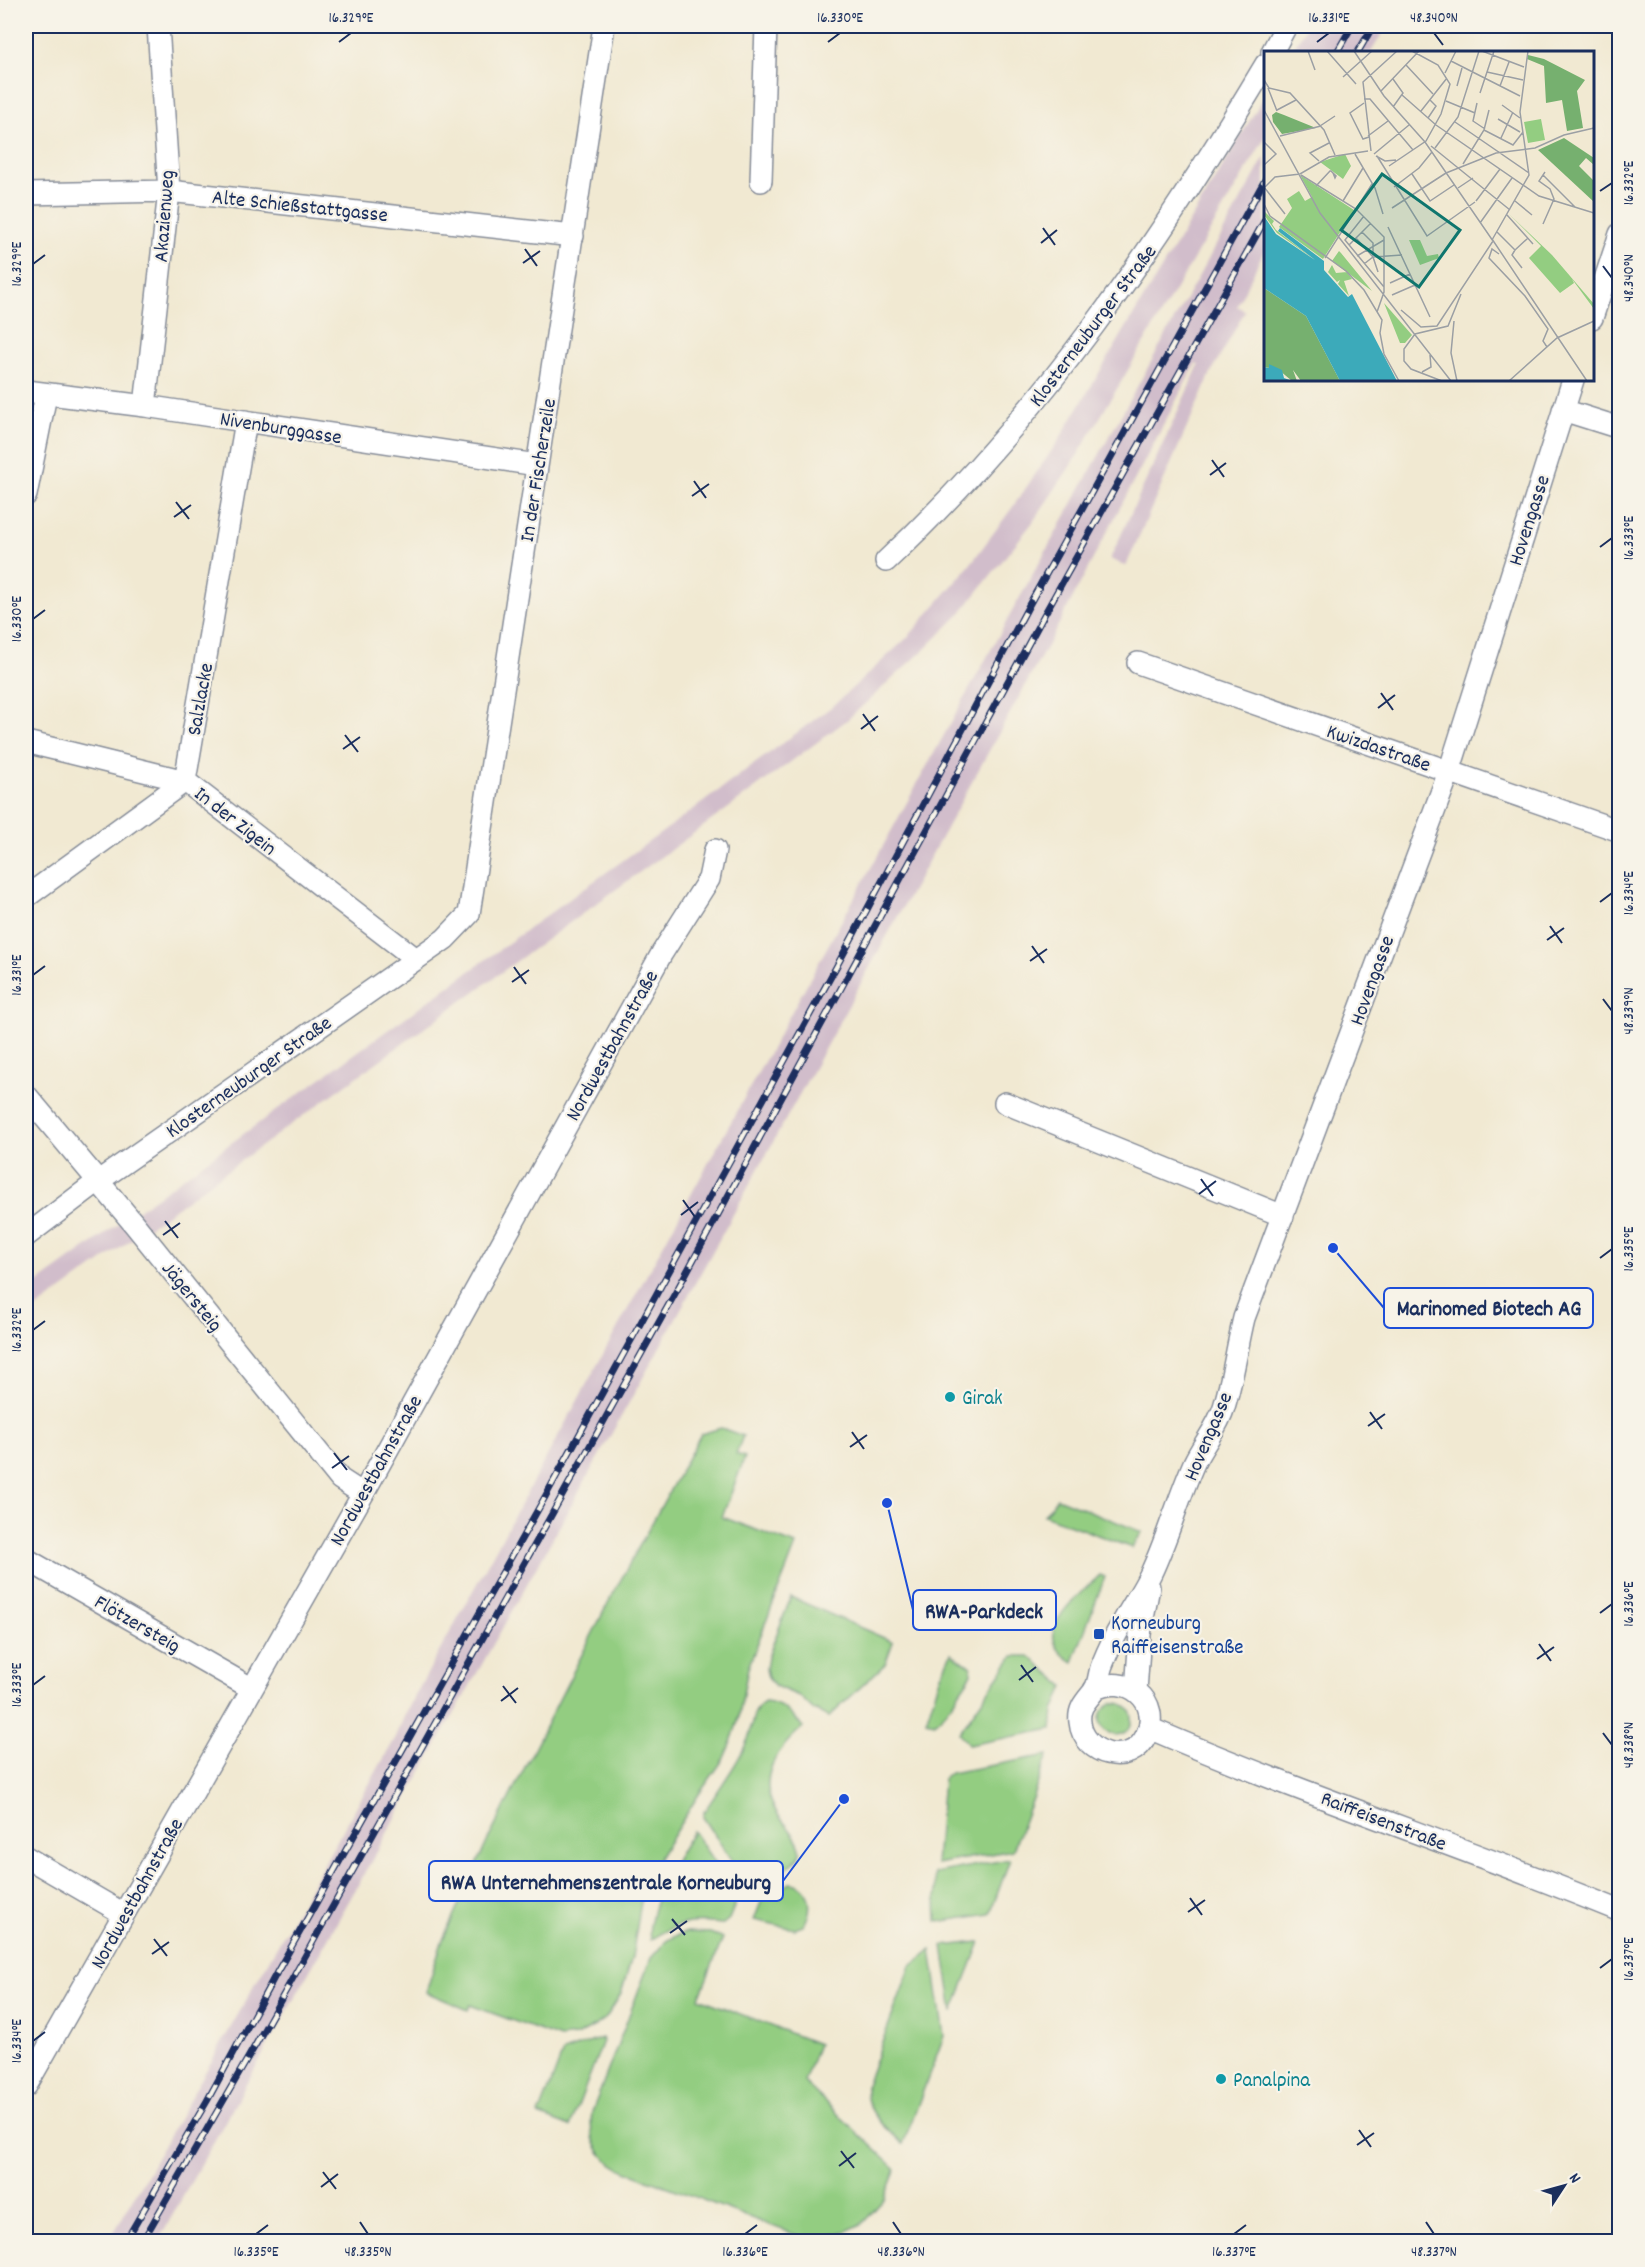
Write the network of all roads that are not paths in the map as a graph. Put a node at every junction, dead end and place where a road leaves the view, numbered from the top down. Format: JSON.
{"nodes":[{"id":1,"x":158,"y":26,"type":"edge"},
{"id":2,"x":604,"y":26,"type":"edge"},
{"id":3,"x":766,"y":26,"type":"edge"},
{"id":4,"x":1286,"y":26,"type":"edge"},
{"id":5,"x":1273,"y":51,"type":"edge"},
{"id":6,"x":1264,"y":67,"type":"edge"},
{"id":7,"x":761,"y":181,"type":"dead end"},
{"id":8,"x":169,"y":191,"type":"junction"},
{"id":9,"x":26,"y":194,"type":"edge"},
{"id":10,"x":1620,"y":234,"type":"edge"},
{"id":11,"x":573,"y":236,"type":"junction"},
{"id":12,"x":1594,"y":315,"type":"edge"},
{"id":13,"x":1573,"y":381,"type":"edge"},
{"id":14,"x":26,"y":391,"type":"edge"},
{"id":15,"x":46,"y":395,"type":"junction"},
{"id":16,"x":145,"y":406,"type":"junction"},
{"id":17,"x":1563,"y":410,"type":"junction"},
{"id":18,"x":246,"y":421,"type":"junction"},
{"id":19,"x":1620,"y":428,"type":"edge"},
{"id":20,"x":537,"y":465,"type":"junction"},
{"id":21,"x":26,"y":495,"type":"edge"},
{"id":22,"x":886,"y":561,"type":"dead end"},
{"id":23,"x":1138,"y":663,"type":"dead end"},
{"id":24,"x":26,"y":742,"type":"edge"},
{"id":25,"x":1449,"y":772,"type":"junction"},
{"id":26,"x":185,"y":781,"type":"junction"},
{"id":27,"x":1620,"y":831,"type":"edge"},
{"id":28,"x":715,"y":850,"type":"dead end"},
{"id":29,"x":26,"y":897,"type":"edge"},
{"id":30,"x":469,"y":914,"type":"joint"},
{"id":31,"x":416,"y":959,"type":"junction"},
{"id":32,"x":26,"y":1095,"type":"edge"},
{"id":33,"x":1005,"y":1103,"type":"dead end"},
{"id":34,"x":97,"y":1182,"type":"junction"},
{"id":35,"x":1283,"y":1216,"type":"junction"},
{"id":36,"x":26,"y":1236,"type":"edge"},
{"id":37,"x":363,"y":1494,"type":"junction"},
{"id":38,"x":26,"y":1559,"type":"edge"},
{"id":39,"x":1151,"y":1573,"type":"junction"},
{"id":40,"x":251,"y":1688,"type":"junction"},
{"id":41,"x":1094,"y":1690,"type":"junction"},
{"id":42,"x":1136,"y":1691,"type":"junction"},
{"id":43,"x":1149,"y":1728,"type":"junction"},
{"id":44,"x":26,"y":1857,"type":"edge"},
{"id":45,"x":1620,"y":1911,"type":"edge"},
{"id":46,"x":124,"y":1914,"type":"junction"},
{"id":47,"x":26,"y":2086,"type":"edge"}],
"edges":[{"from":1,"to":8,"type":"street","name":"Akazienweg"},
{"from":2,"to":11,"type":"street","name":"In der Fischerzeile"},
{"from":3,"to":7,"type":"street"},
{"from":4,"to":5,"type":"street"},
{"from":6,"to":22,"type":"street","name":"Klosterneuburger Straße"},
{"from":8,"to":9,"type":"street","name":"Alte Schießstattgasse"},
{"from":8,"to":11,"type":"street","name":"Alte Schießstattgasse"},
{"from":8,"to":16,"type":"street","name":"Akazienweg"},
{"from":10,"to":12,"type":"street"},
{"from":11,"to":20,"type":"street","name":"In der Fischerzeile"},
{"from":13,"to":17,"type":"street","name":"Hovengasse"},
{"from":14,"to":15,"type":"street","name":"Nivenburggasse"},
{"from":15,"to":16,"type":"street","name":"Nivenburggasse"},
{"from":15,"to":21,"type":"street"},
{"from":16,"to":18,"type":"street","name":"Nivenburggasse"},
{"from":17,"to":19,"type":"street"},
{"from":17,"to":25,"type":"street","name":"Hovengasse"},
{"from":18,"to":20,"type":"street","name":"Nivenburggasse"},
{"from":18,"to":26,"type":"street","name":"Salzlacke"},
{"from":20,"to":30,"type":"street","name":"In der Fischerzeile"},
{"from":23,"to":25,"type":"street","name":"Kwizdastraße"},
{"from":24,"to":26,"type":"street","name":"In der Zigein"},
{"from":25,"to":27,"type":"street","name":"Kwizdastraße"},
{"from":25,"to":35,"type":"street","name":"Hovengasse"},
{"from":26,"to":29,"type":"street"},
{"from":26,"to":31,"type":"street","name":"In der Zigein"},
{"from":28,"to":37,"type":"street","name":"Nordwestbahnstraße"},
{"from":30,"to":31,"type":"street","name":"Klosterneuburger Straße"},
{"from":31,"to":34,"type":"street","name":"Klosterneuburger Straße"},
{"from":32,"to":34,"type":"street","name":"Jägersteig"},
{"from":33,"to":35,"type":"street"},
{"from":34,"to":36,"type":"street","name":"Klosterneuburger Straße"},
{"from":34,"to":37,"type":"street","name":"Jägersteig"},
{"from":35,"to":39,"type":"street","name":"Hovengasse"},
{"from":37,"to":40,"type":"street","name":"Nordwestbahnstraße"},
{"from":38,"to":40,"type":"street","name":"Flötzersteig"},
{"from":39,"to":41,"type":"street","name":"Hovengasse"},
{"from":39,"to":42,"type":"street","name":"Hovengasse"},
{"from":40,"to":46,"type":"street","name":"Nordwestbahnstraße"},
{"from":41,"to":42,"type":"street"},
{"from":41,"to":43,"type":"street","name":"Hovengasse"},
{"from":42,"to":43,"type":"street"},
{"from":43,"to":45,"type":"street","name":"Raiffeisenstraße"},
{"from":44,"to":46,"type":"street"},
{"from":46,"to":47,"type":"street","name":"Nordwestbahnstraße"}]}
